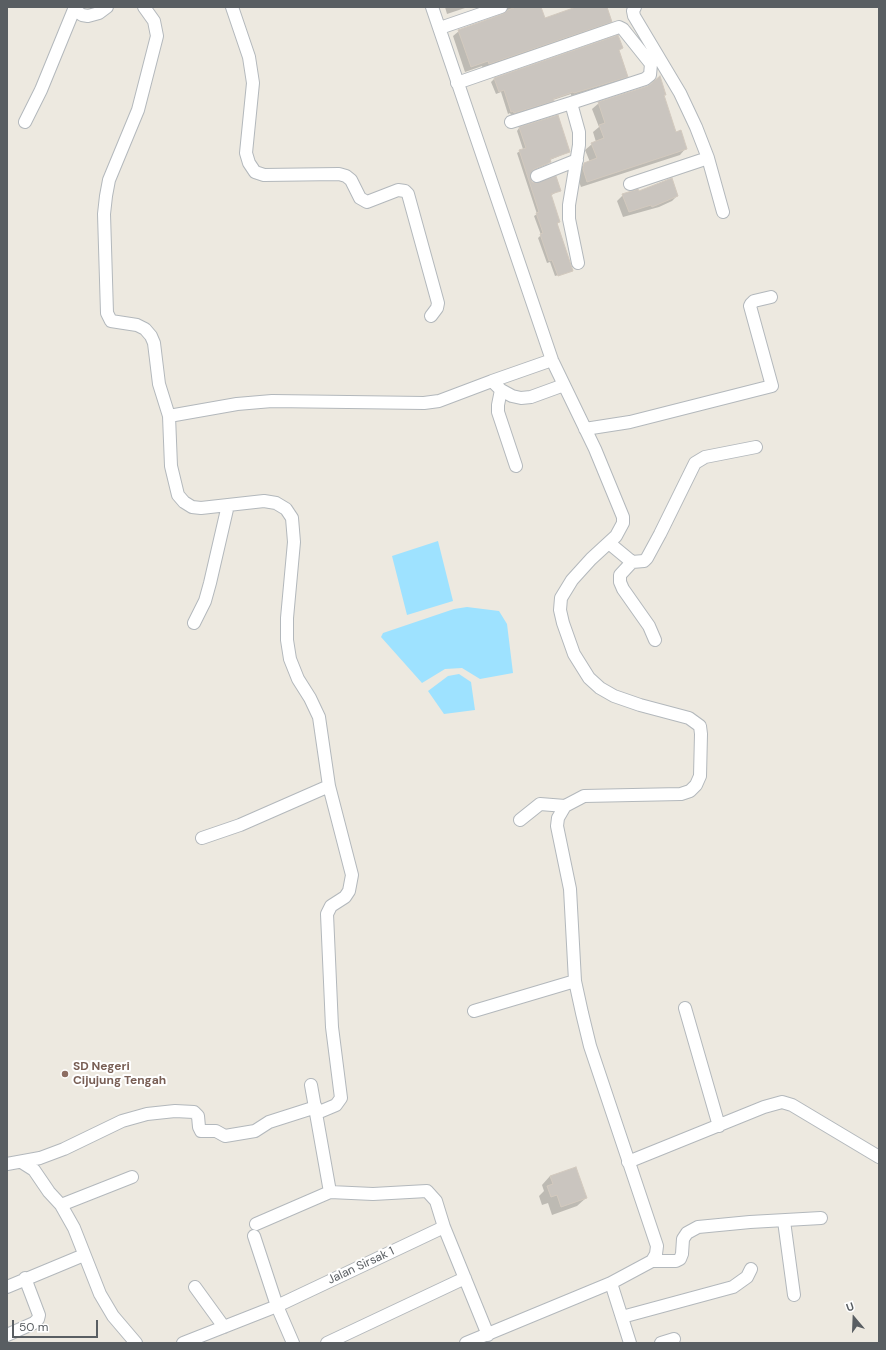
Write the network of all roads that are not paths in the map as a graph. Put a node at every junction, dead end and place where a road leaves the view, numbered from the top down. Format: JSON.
{"nodes":[{"id":1,"x":107,"y":7,"type":"edge"},
{"id":2,"x":144,"y":7,"type":"edge"},
{"id":3,"x":232,"y":7,"type":"edge"},
{"id":4,"x":432,"y":7,"type":"edge"},
{"id":5,"x":501,"y":7,"type":"edge"},
{"id":6,"x":635,"y":7,"type":"edge"},
{"id":7,"x":75,"y":8,"type":"edge"},
{"id":8,"x":440,"y":28,"type":"junction"},
{"id":9,"x":457,"y":84,"type":"junction"},
{"id":10,"x":571,"y":104,"type":"junction"},
{"id":11,"x":25,"y":122,"type":"dead end"},
{"id":12,"x":511,"y":122,"type":"dead end"},
{"id":13,"x":708,"y":158,"type":"junction"},
{"id":14,"x":578,"y":160,"type":"junction"},
{"id":15,"x":537,"y":176,"type":"dead end"},
{"id":16,"x":630,"y":184,"type":"dead end"},
{"id":17,"x":723,"y":212,"type":"dead end"},
{"id":18,"x":578,"y":262,"type":"dead end"},
{"id":19,"x":771,"y":297,"type":"dead end"},
{"id":20,"x":431,"y":316,"type":"dead end"},
{"id":21,"x":552,"y":360,"type":"junction"},
{"id":22,"x":492,"y":381,"type":"junction"},
{"id":23,"x":564,"y":385,"type":"junction"},
{"id":24,"x":501,"y":390,"type":"junction"},
{"id":25,"x":169,"y":416,"type":"junction"},
{"id":26,"x":585,"y":429,"type":"junction"},
{"id":27,"x":756,"y":446,"type":"dead end"},
{"id":28,"x":516,"y":466,"type":"dead end"},
{"id":29,"x":228,"y":505,"type":"junction"},
{"id":30,"x":609,"y":543,"type":"junction"},
{"id":31,"x":632,"y":562,"type":"junction"},
{"id":32,"x":194,"y":623,"type":"dead end"},
{"id":33,"x":655,"y":640,"type":"dead end"},
{"id":34,"x":329,"y":786,"type":"junction"},
{"id":35,"x":565,"y":806,"type":"junction"},
{"id":36,"x":520,"y":820,"type":"dead end"},
{"id":37,"x":202,"y":838,"type":"dead end"},
{"id":38,"x":575,"y":981,"type":"junction"},
{"id":39,"x":685,"y":1008,"type":"dead end"},
{"id":40,"x":474,"y":1011,"type":"dead end"},
{"id":41,"x":311,"y":1085,"type":"dead end"},
{"id":42,"x":317,"y":1110,"type":"junction"},
{"id":43,"x":719,"y":1126,"type":"junction"},
{"id":44,"x":879,"y":1157,"type":"edge"},
{"id":45,"x":628,"y":1162,"type":"junction"},
{"id":46,"x":23,"y":1163,"type":"junction"},
{"id":47,"x":7,"y":1164,"type":"edge"},
{"id":48,"x":132,"y":1177,"type":"dead end"},
{"id":49,"x":330,"y":1192,"type":"junction"},
{"id":50,"x":61,"y":1205,"type":"junction"},
{"id":51,"x":820,"y":1218,"type":"dead end"},
{"id":52,"x":784,"y":1221,"type":"junction"},
{"id":53,"x":444,"y":1227,"type":"junction"},
{"id":54,"x":84,"y":1255,"type":"junction"},
{"id":55,"x":652,"y":1261,"type":"junction"},
{"id":56,"x":751,"y":1269,"type":"dead end"},
{"id":57,"x":25,"y":1278,"type":"junction"},
{"id":58,"x":465,"y":1278,"type":"junction"},
{"id":59,"x":611,"y":1283,"type":"junction"},
{"id":60,"x":7,"y":1286,"type":"edge"},
{"id":61,"x":195,"y":1287,"type":"dead end"},
{"id":62,"x":794,"y":1295,"type":"dead end"},
{"id":63,"x":277,"y":1306,"type":"junction"},
{"id":64,"x":622,"y":1317,"type":"junction"},
{"id":65,"x":224,"y":1327,"type":"junction"},
{"id":66,"x":7,"y":1335,"type":"edge"},
{"id":67,"x":488,"y":1335,"type":"junction"},
{"id":68,"x":674,"y":1339,"type":"dead end"},
{"id":69,"x":136,"y":1343,"type":"edge"},
{"id":70,"x":183,"y":1343,"type":"edge"},
{"id":71,"x":293,"y":1343,"type":"edge"},
{"id":72,"x":326,"y":1343,"type":"edge"},
{"id":73,"x":466,"y":1343,"type":"edge"},
{"id":74,"x":630,"y":1343,"type":"edge"},
{"id":75,"x":661,"y":1343,"type":"edge"}],
"edges":[{"from":1,"to":7,"type":"street"},
{"from":2,"to":25,"type":"street"},
{"from":3,"to":20,"type":"street"},
{"from":4,"to":8,"type":"street"},
{"from":5,"to":8,"type":"street"},
{"from":6,"to":13,"type":"street"},
{"from":7,"to":11,"type":"street"},
{"from":8,"to":9,"type":"street"},
{"from":9,"to":10,"type":"street"},
{"from":9,"to":21,"type":"street"},
{"from":10,"to":12,"type":"street"},
{"from":10,"to":14,"type":"street"},
{"from":13,"to":16,"type":"street"},
{"from":13,"to":17,"type":"street"},
{"from":14,"to":15,"type":"street"},
{"from":14,"to":18,"type":"street"},
{"from":19,"to":26,"type":"street"},
{"from":21,"to":22,"type":"street"},
{"from":21,"to":23,"type":"street"},
{"from":22,"to":24,"type":"street"},
{"from":22,"to":25,"type":"street"},
{"from":23,"to":24,"type":"street"},
{"from":23,"to":26,"type":"street"},
{"from":24,"to":28,"type":"street"},
{"from":25,"to":29,"type":"street"},
{"from":26,"to":30,"type":"street"},
{"from":27,"to":31,"type":"street"},
{"from":29,"to":32,"type":"street"},
{"from":29,"to":34,"type":"street"},
{"from":30,"to":31,"type":"street"},
{"from":30,"to":35,"type":"street"},
{"from":31,"to":33,"type":"street"},
{"from":34,"to":37,"type":"street"},
{"from":34,"to":42,"type":"street"},
{"from":35,"to":36,"type":"street"},
{"from":35,"to":38,"type":"street"},
{"from":38,"to":40,"type":"street"},
{"from":38,"to":45,"type":"street"},
{"from":39,"to":43,"type":"street"},
{"from":41,"to":42,"type":"street"},
{"from":42,"to":46,"type":"street"},
{"from":42,"to":49,"type":"street"},
{"from":43,"to":44,"type":"street"},
{"from":43,"to":45,"type":"street"},
{"from":45,"to":55,"type":"street"},
{"from":46,"to":47,"type":"street"},
{"from":46,"to":50,"type":"street"},
{"from":48,"to":50,"type":"street"},
{"from":49,"to":53,"type":"street"},
{"from":49,"to":63,"type":"street"},
{"from":50,"to":54,"type":"street"},
{"from":51,"to":52,"type":"street"},
{"from":52,"to":55,"type":"street"},
{"from":52,"to":62,"type":"street"},
{"from":53,"to":58,"type":"street"},
{"from":53,"to":63,"type":"street","name":"Jalan Sirsak 1"},
{"from":54,"to":57,"type":"street"},
{"from":54,"to":69,"type":"street"},
{"from":55,"to":59,"type":"street"},
{"from":56,"to":64,"type":"street"},
{"from":57,"to":60,"type":"street"},
{"from":57,"to":66,"type":"street"},
{"from":58,"to":67,"type":"street"},
{"from":58,"to":72,"type":"street"},
{"from":59,"to":64,"type":"street"},
{"from":59,"to":67,"type":"street"},
{"from":61,"to":65,"type":"street"},
{"from":63,"to":65,"type":"street","name":"Jalan Sirsak 1"},
{"from":63,"to":71,"type":"street"},
{"from":64,"to":74,"type":"street"},
{"from":65,"to":70,"type":"street","name":"Jalan Sirsak 1"},
{"from":67,"to":73,"type":"street"},
{"from":68,"to":75,"type":"street"}]}
